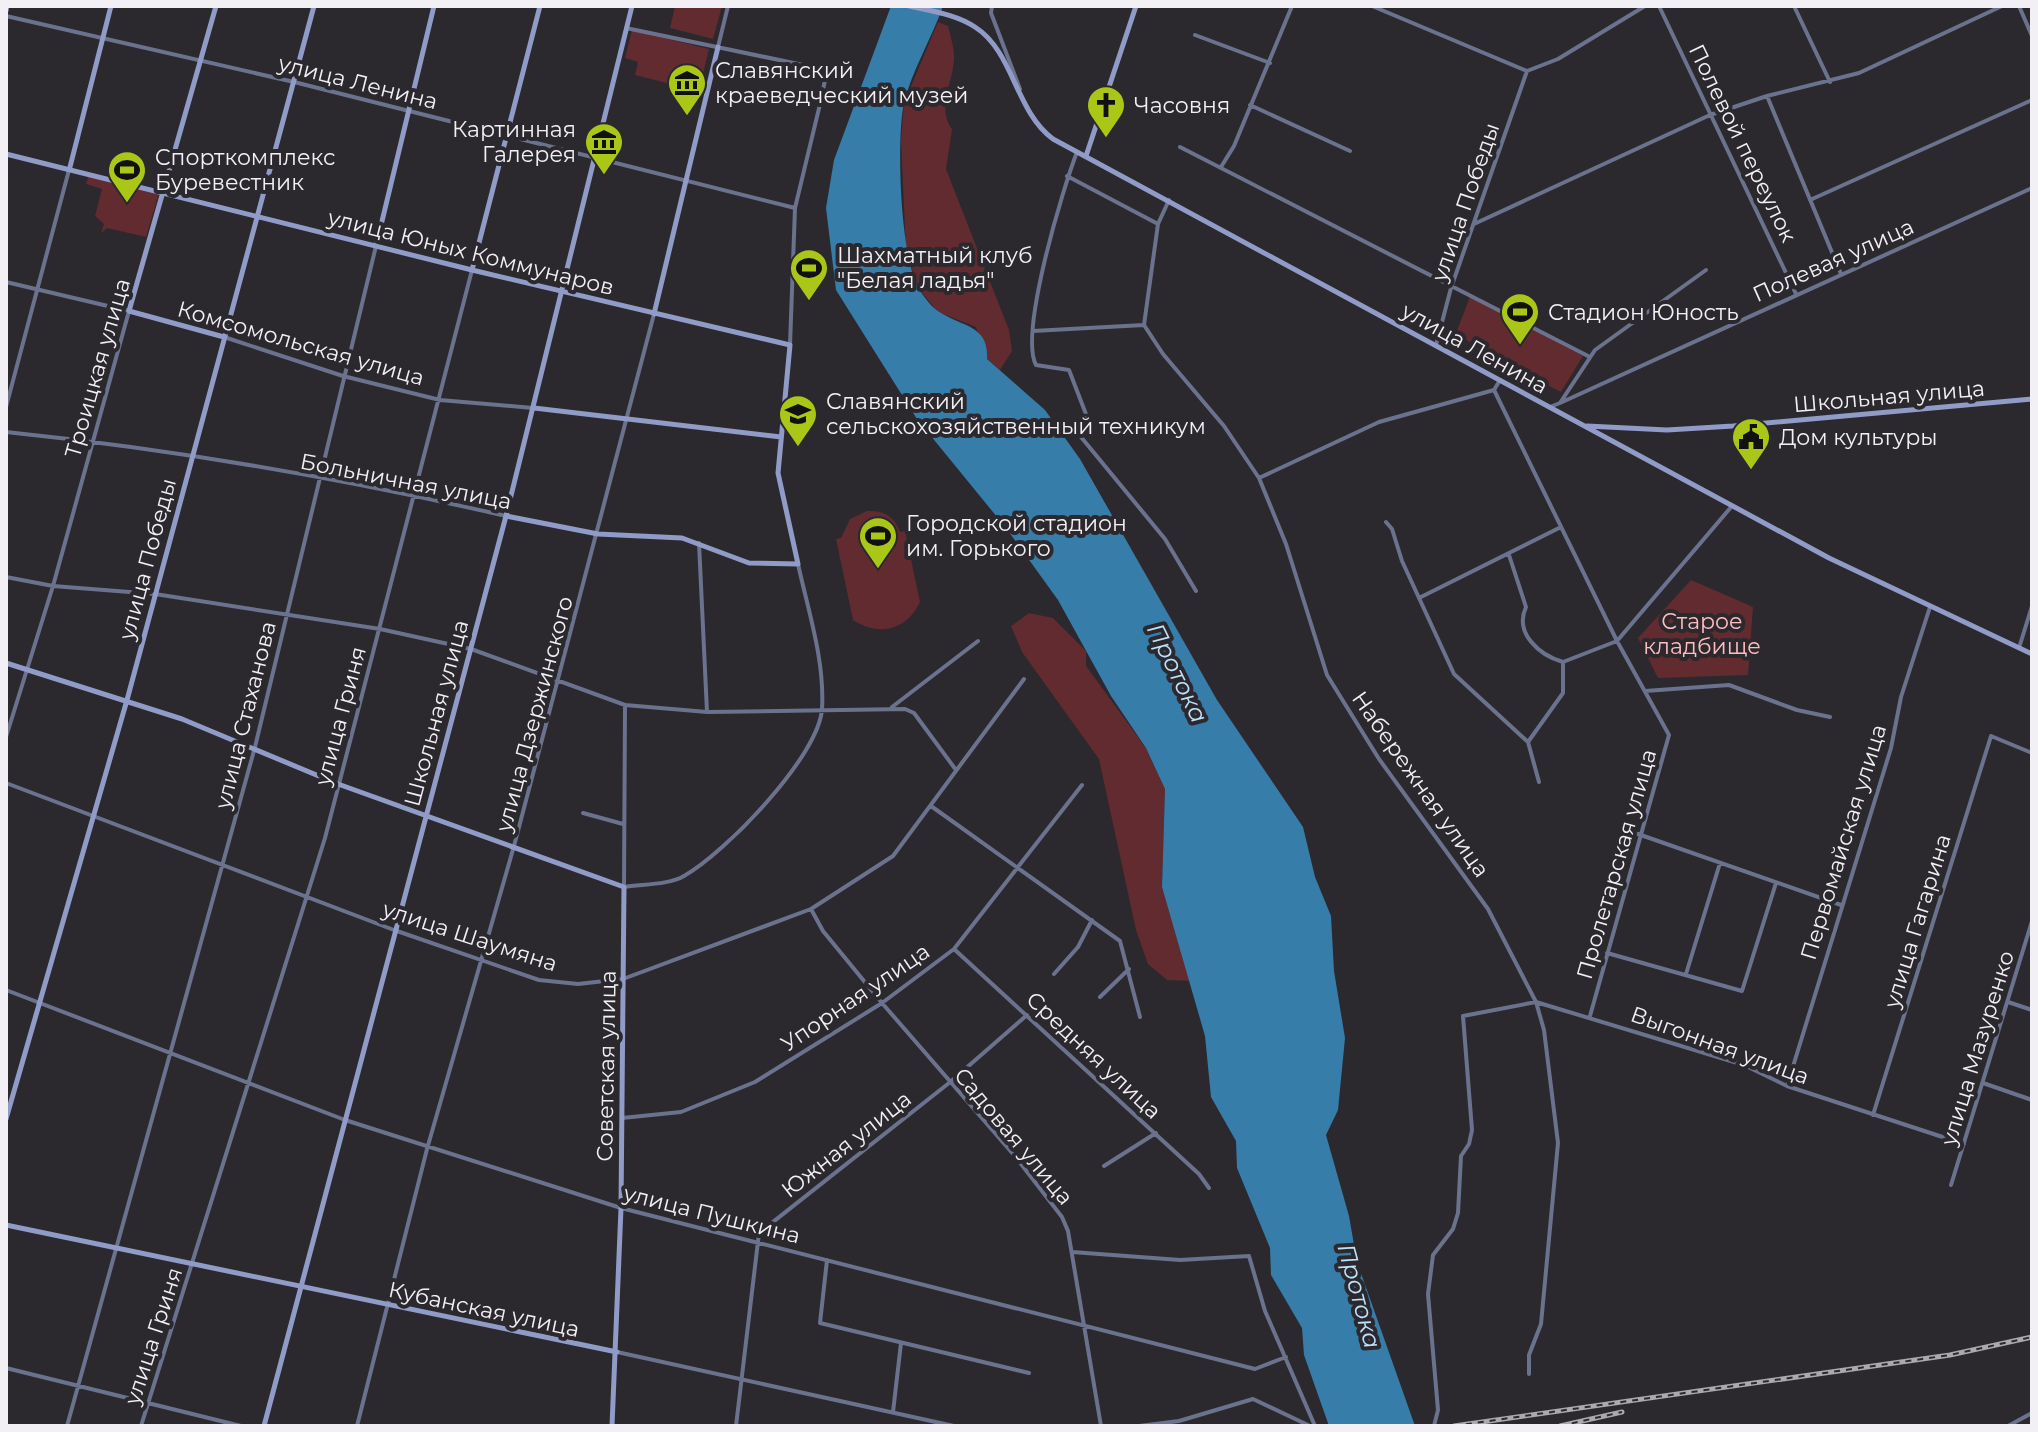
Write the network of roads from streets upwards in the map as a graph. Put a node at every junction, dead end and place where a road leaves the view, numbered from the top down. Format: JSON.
{"nodes":[{"id":1,"x":111,"y":6,"type":"edge"},
{"id":2,"x":216,"y":6,"type":"edge"},
{"id":3,"x":314,"y":6,"type":"edge"},
{"id":4,"x":434,"y":6,"type":"edge"},
{"id":5,"x":540,"y":6,"type":"edge"},
{"id":6,"x":632,"y":6,"type":"edge"},
{"id":7,"x":728,"y":6,"type":"edge"},
{"id":8,"x":909,"y":6,"type":"edge"},
{"id":9,"x":992,"y":6,"type":"edge"},
{"id":10,"x":1136,"y":6,"type":"edge"},
{"id":11,"x":1292,"y":6,"type":"edge"},
{"id":12,"x":1372,"y":6,"type":"edge"},
{"id":13,"x":1645,"y":6,"type":"edge"},
{"id":14,"x":1659,"y":6,"type":"edge"},
{"id":15,"x":1794,"y":6,"type":"edge"},
{"id":16,"x":2002,"y":6,"type":"edge"},
{"id":17,"x":2019,"y":6,"type":"edge"},
{"id":18,"x":6,"y":11,"type":"edge"},
{"id":19,"x":626,"y":28,"type":"junction"},
{"id":20,"x":1195,"y":35,"type":"dead end"},
{"id":21,"x":2032,"y":36,"type":"edge"},
{"id":22,"x":103,"y":38,"type":"junction"},
{"id":23,"x":718,"y":47,"type":"junction"},
{"id":24,"x":200,"y":60,"type":"junction"},
{"id":25,"x":1270,"y":63,"type":"junction"},
{"id":26,"x":1527,"y":71,"type":"junction"},
{"id":27,"x":294,"y":82,"type":"junction"},
{"id":28,"x":1830,"y":82,"type":"junction"},
{"id":29,"x":1019,"y":94,"type":"junction"},
{"id":30,"x":794,"y":95,"type":"dead end"},
{"id":31,"x":1767,"y":96,"type":"junction"},
{"id":32,"x":821,"y":100,"type":"junction"},
{"id":33,"x":2032,"y":100,"type":"edge"},
{"id":34,"x":1250,"y":105,"type":"junction"},
{"id":35,"x":409,"y":111,"type":"junction"},
{"id":36,"x":1710,"y":115,"type":"junction"},
{"id":37,"x":507,"y":136,"type":"junction"},
{"id":38,"x":1180,"y":147,"type":"dead end"},
{"id":39,"x":1350,"y":151,"type":"dead end"},
{"id":40,"x":1077,"y":152,"type":"junction"},
{"id":41,"x":6,"y":154,"type":"edge"},
{"id":42,"x":1086,"y":156,"type":"junction"},
{"id":43,"x":594,"y":157,"type":"junction"},
{"id":44,"x":70,"y":167,"type":"junction"},
{"id":45,"x":1221,"y":167,"type":"junction"},
{"id":46,"x":1067,"y":176,"type":"junction"},
{"id":47,"x":686,"y":182,"type":"junction"},
{"id":48,"x":2032,"y":188,"type":"edge"},
{"id":49,"x":163,"y":190,"type":"junction"},
{"id":50,"x":1169,"y":200,"type":"junction"},
{"id":51,"x":1810,"y":200,"type":"junction"},
{"id":52,"x":795,"y":208,"type":"junction"},
{"id":53,"x":259,"y":216,"type":"junction"},
{"id":54,"x":1158,"y":224,"type":"junction"},
{"id":55,"x":1474,"y":224,"type":"junction"},
{"id":56,"x":376,"y":246,"type":"junction"},
{"id":57,"x":472,"y":270,"type":"junction"},
{"id":58,"x":1706,"y":270,"type":"dead end"},
{"id":59,"x":1841,"y":274,"type":"junction"},
{"id":60,"x":6,"y":282,"type":"edge"},
{"id":61,"x":1451,"y":288,"type":"junction"},
{"id":62,"x":35,"y":290,"type":"junction"},
{"id":63,"x":564,"y":290,"type":"junction"},
{"id":64,"x":1796,"y":294,"type":"junction"},
{"id":65,"x":129,"y":311,"type":"junction"},
{"id":66,"x":654,"y":314,"type":"junction"},
{"id":67,"x":1144,"y":325,"type":"junction"},
{"id":68,"x":1033,"y":331,"type":"junction"},
{"id":69,"x":224,"y":337,"type":"junction"},
{"id":70,"x":790,"y":345,"type":"junction"},
{"id":71,"x":1436,"y":345,"type":"junction"},
{"id":72,"x":1588,"y":356,"type":"junction"},
{"id":73,"x":343,"y":376,"type":"junction"},
{"id":74,"x":1500,"y":380,"type":"junction"},
{"id":75,"x":1494,"y":390,"type":"junction"},
{"id":76,"x":2032,"y":399,"type":"edge"},
{"id":77,"x":440,"y":400,"type":"junction"},
{"id":78,"x":1560,"y":403,"type":"junction"},
{"id":79,"x":6,"y":407,"type":"edge"},
{"id":80,"x":1550,"y":407,"type":"junction"},
{"id":81,"x":534,"y":408,"type":"junction"},
{"id":82,"x":625,"y":419,"type":"junction"},
{"id":83,"x":1581,"y":425,"type":"junction"},
{"id":84,"x":1604,"y":428,"type":"junction"},
{"id":85,"x":6,"y":432,"type":"edge"},
{"id":86,"x":1600,"y":435,"type":"junction"},
{"id":87,"x":781,"y":437,"type":"junction"},
{"id":88,"x":93,"y":441,"type":"junction"},
{"id":89,"x":190,"y":457,"type":"junction"},
{"id":90,"x":1259,"y":478,"type":"junction"},
{"id":91,"x":321,"y":481,"type":"junction"},
{"id":92,"x":414,"y":496,"type":"junction"},
{"id":93,"x":1732,"y":506,"type":"junction"},
{"id":94,"x":506,"y":516,"type":"junction"},
{"id":95,"x":1386,"y":522,"type":"dead end"},
{"id":96,"x":1561,"y":527,"type":"junction"},
{"id":97,"x":598,"y":534,"type":"junction"},
{"id":98,"x":699,"y":543,"type":"junction"},
{"id":99,"x":1509,"y":555,"type":"junction"},
{"id":100,"x":798,"y":564,"type":"junction"},
{"id":101,"x":6,"y":577,"type":"edge"},
{"id":102,"x":53,"y":586,"type":"junction"},
{"id":103,"x":1196,"y":591,"type":"dead end"},
{"id":104,"x":155,"y":594,"type":"junction"},
{"id":105,"x":1419,"y":598,"type":"junction"},
{"id":106,"x":2032,"y":606,"type":"edge"},
{"id":107,"x":1930,"y":607,"type":"junction"},
{"id":108,"x":287,"y":613,"type":"junction"},
{"id":109,"x":380,"y":629,"type":"junction"},
{"id":110,"x":978,"y":641,"type":"dead end"},
{"id":111,"x":1617,"y":641,"type":"junction"},
{"id":112,"x":2019,"y":648,"type":"junction"},
{"id":113,"x":471,"y":649,"type":"junction"},
{"id":114,"x":2032,"y":654,"type":"edge"},
{"id":115,"x":1563,"y":662,"type":"junction"},
{"id":116,"x":6,"y":663,"type":"edge"},
{"id":117,"x":28,"y":668,"type":"junction"},
{"id":118,"x":1024,"y":679,"type":"dead end"},
{"id":119,"x":559,"y":681,"type":"junction"},
{"id":120,"x":1645,"y":691,"type":"junction"},
{"id":121,"x":127,"y":700,"type":"junction"},
{"id":122,"x":625,"y":705,"type":"junction"},
{"id":123,"x":892,"y":707,"type":"junction"},
{"id":124,"x":707,"y":712,"type":"junction"},
{"id":125,"x":822,"y":712,"type":"junction"},
{"id":126,"x":1830,"y":717,"type":"dead end"},
{"id":127,"x":6,"y":737,"type":"edge"},
{"id":128,"x":1528,"y":742,"type":"junction"},
{"id":129,"x":255,"y":747,"type":"junction"},
{"id":130,"x":2032,"y":753,"type":"edge"},
{"id":131,"x":956,"y":770,"type":"junction"},
{"id":132,"x":1539,"y":782,"type":"dead end"},
{"id":133,"x":6,"y":783,"type":"edge"},
{"id":134,"x":338,"y":784,"type":"junction"},
{"id":135,"x":1082,"y":785,"type":"dead end"},
{"id":136,"x":931,"y":806,"type":"junction"},
{"id":137,"x":583,"y":813,"type":"dead end"},
{"id":138,"x":94,"y":814,"type":"junction"},
{"id":139,"x":426,"y":815,"type":"junction"},
{"id":140,"x":624,"y":825,"type":"junction"},
{"id":141,"x":1638,"y":834,"type":"junction"},
{"id":142,"x":514,"y":846,"type":"junction"},
{"id":143,"x":224,"y":863,"type":"junction"},
{"id":144,"x":1720,"y":863,"type":"junction"},
{"id":145,"x":1017,"y":870,"type":"junction"},
{"id":146,"x":1776,"y":883,"type":"junction"},
{"id":147,"x":624,"y":887,"type":"junction"},
{"id":148,"x":307,"y":897,"type":"junction"},
{"id":149,"x":1841,"y":905,"type":"junction"},
{"id":150,"x":811,"y":909,"type":"junction"},
{"id":151,"x":1092,"y":920,"type":"junction"},
{"id":152,"x":2032,"y":921,"type":"edge"},
{"id":153,"x":394,"y":930,"type":"junction"},
{"id":154,"x":954,"y":949,"type":"junction"},
{"id":155,"x":1607,"y":953,"type":"junction"},
{"id":156,"x":480,"y":959,"type":"junction"},
{"id":157,"x":1129,"y":969,"type":"junction"},
{"id":158,"x":1054,"y":974,"type":"dead end"},
{"id":159,"x":1686,"y":974,"type":"junction"},
{"id":160,"x":623,"y":979,"type":"junction"},
{"id":161,"x":6,"y":990,"type":"edge"},
{"id":162,"x":1100,"y":997,"type":"dead end"},
{"id":163,"x":1536,"y":1002,"type":"junction"},
{"id":164,"x":2008,"y":1002,"type":"junction"},
{"id":165,"x":39,"y":1003,"type":"junction"},
{"id":166,"x":882,"y":1003,"type":"junction"},
{"id":167,"x":2032,"y":1010,"type":"edge"},
{"id":168,"x":1027,"y":1015,"type":"junction"},
{"id":169,"x":1590,"y":1016,"type":"junction"},
{"id":170,"x":1140,"y":1017,"type":"dead end"},
{"id":171,"x":172,"y":1053,"type":"junction"},
{"id":172,"x":949,"y":1083,"type":"junction"},
{"id":173,"x":1983,"y":1083,"type":"junction"},
{"id":174,"x":250,"y":1085,"type":"junction"},
{"id":175,"x":1787,"y":1086,"type":"junction"},
{"id":176,"x":2032,"y":1100,"type":"edge"},
{"id":177,"x":1873,"y":1115,"type":"junction"},
{"id":178,"x":622,"y":1118,"type":"junction"},
{"id":179,"x":6,"y":1119,"type":"edge"},
{"id":180,"x":345,"y":1120,"type":"junction"},
{"id":181,"x":1156,"y":1133,"type":"junction"},
{"id":182,"x":1964,"y":1144,"type":"junction"},
{"id":183,"x":427,"y":1149,"type":"junction"},
{"id":184,"x":1104,"y":1166,"type":"dead end"},
{"id":185,"x":1951,"y":1185,"type":"dead end"},
{"id":186,"x":1209,"y":1188,"type":"dead end"},
{"id":187,"x":621,"y":1208,"type":"junction"},
{"id":188,"x":6,"y":1225,"type":"edge"},
{"id":189,"x":756,"y":1242,"type":"junction"},
{"id":190,"x":116,"y":1247,"type":"junction"},
{"id":191,"x":1072,"y":1252,"type":"junction"},
{"id":192,"x":827,"y":1260,"type":"junction"},
{"id":193,"x":193,"y":1262,"type":"junction"},
{"id":194,"x":301,"y":1284,"type":"junction"},
{"id":195,"x":388,"y":1306,"type":"junction"},
{"id":196,"x":1086,"y":1326,"type":"junction"},
{"id":197,"x":901,"y":1343,"type":"junction"},
{"id":198,"x":617,"y":1352,"type":"junction"},
{"id":199,"x":1286,"y":1357,"type":"junction"},
{"id":200,"x":6,"y":1368,"type":"edge"},
{"id":201,"x":1029,"y":1373,"type":"dead end"},
{"id":202,"x":1529,"y":1374,"type":"dead end"},
{"id":203,"x":741,"y":1381,"type":"junction"},
{"id":204,"x":79,"y":1385,"type":"junction"},
{"id":205,"x":149,"y":1400,"type":"junction"},
{"id":206,"x":892,"y":1413,"type":"junction"},
{"id":207,"x":2032,"y":1413,"type":"edge"},
{"id":208,"x":67,"y":1426,"type":"edge"},
{"id":209,"x":141,"y":1426,"type":"edge"},
{"id":210,"x":241,"y":1426,"type":"edge"},
{"id":211,"x":264,"y":1426,"type":"edge"},
{"id":212,"x":357,"y":1426,"type":"edge"},
{"id":213,"x":612,"y":1426,"type":"edge"},
{"id":214,"x":736,"y":1426,"type":"edge"},
{"id":215,"x":954,"y":1426,"type":"edge"},
{"id":216,"x":1101,"y":1426,"type":"edge"},
{"id":217,"x":1139,"y":1426,"type":"edge"},
{"id":218,"x":1313,"y":1426,"type":"edge"},
{"id":219,"x":1434,"y":1426,"type":"edge"},
{"id":220,"x":2008,"y":1426,"type":"edge"}],
"edges":[{"from":1,"to":22,"type":"street"},
{"from":2,"to":24,"type":"street","name":"Троицкая улица"},
{"from":3,"to":27,"type":"street","name":"улица Победы"},
{"from":4,"to":35,"type":"street","name":"улица Стаханова"},
{"from":5,"to":37,"type":"street","name":"улица Гриня"},
{"from":6,"to":19,"type":"street","name":"Школьная улица"},
{"from":7,"to":23,"type":"street","name":"улица Дзержинского"},
{"from":8,"to":29,"type":"street","name":"улица Ленина"},
{"from":9,"to":29,"type":"street"},
{"from":10,"to":42,"type":"street"},
{"from":11,"to":25,"type":"street"},
{"from":12,"to":26,"type":"street"},
{"from":13,"to":26,"type":"street"},
{"from":14,"to":36,"type":"street","name":"Полевой переулок"},
{"from":15,"to":28,"type":"street"},
{"from":16,"to":28,"type":"street"},
{"from":17,"to":21,"type":"street"},
{"from":18,"to":22,"type":"street","name":"улица Ленина"},
{"from":19,"to":23,"type":"street"},
{"from":19,"to":43,"type":"street","name":"Школьная улица"},
{"from":20,"to":25,"type":"street"},
{"from":22,"to":24,"type":"street","name":"улица Ленина"},
{"from":22,"to":44,"type":"street"},
{"from":23,"to":32,"type":"street"},
{"from":23,"to":47,"type":"street","name":"улица Дзержинского"},
{"from":24,"to":27,"type":"street","name":"улица Ленина"},
{"from":24,"to":49,"type":"street","name":"Троицкая улица"},
{"from":25,"to":34,"type":"street"},
{"from":26,"to":55,"type":"street","name":"улица Победы"},
{"from":27,"to":35,"type":"street","name":"улица Ленина"},
{"from":27,"to":53,"type":"street","name":"улица Победы"},
{"from":28,"to":31,"type":"street"},
{"from":29,"to":40,"type":"street","name":"улица Ленина"},
{"from":30,"to":32,"type":"street"},
{"from":31,"to":36,"type":"street"},
{"from":31,"to":51,"type":"street"},
{"from":32,"to":52,"type":"street"},
{"from":33,"to":51,"type":"street"},
{"from":34,"to":39,"type":"street"},
{"from":34,"to":45,"type":"street"},
{"from":35,"to":37,"type":"street","name":"улица Ленина"},
{"from":35,"to":56,"type":"street","name":"улица Стаханова"},
{"from":36,"to":55,"type":"street"},
{"from":36,"to":64,"type":"street","name":"Полевой переулок"},
{"from":37,"to":43,"type":"street","name":"улица Ленина"},
{"from":37,"to":57,"type":"street","name":"улица Гриня"},
{"from":38,"to":45,"type":"street","name":"улица Ленина"},
{"from":40,"to":42,"type":"street","name":"улица Ленина"},
{"from":40,"to":46,"type":"street"},
{"from":41,"to":44,"type":"street","name":"улица Юных Коммунаров"},
{"from":42,"to":50,"type":"street","name":"улица Ленина"},
{"from":43,"to":47,"type":"street","name":"улица Ленина"},
{"from":43,"to":63,"type":"street","name":"Школьная улица"},
{"from":44,"to":49,"type":"street","name":"улица Юных Коммунаров"},
{"from":44,"to":62,"type":"street"},
{"from":45,"to":61,"type":"street","name":"улица Ленина"},
{"from":46,"to":54,"type":"street"},
{"from":46,"to":68,"type":"street"},
{"from":47,"to":52,"type":"street","name":"улица Ленина"},
{"from":47,"to":66,"type":"street","name":"улица Дзержинского"},
{"from":48,"to":59,"type":"street","name":"Полевая улица"},
{"from":49,"to":53,"type":"street","name":"улица Юных Коммунаров"},
{"from":49,"to":65,"type":"street","name":"Троицкая улица"},
{"from":50,"to":54,"type":"street"},
{"from":50,"to":71,"type":"street","name":"улица Ленина"},
{"from":51,"to":59,"type":"street"},
{"from":52,"to":70,"type":"street"},
{"from":53,"to":56,"type":"street","name":"улица Юных Коммунаров"},
{"from":53,"to":69,"type":"street","name":"улица Победы"},
{"from":54,"to":67,"type":"street"},
{"from":55,"to":61,"type":"street","name":"улица Победы"},
{"from":56,"to":57,"type":"street","name":"улица Юных Коммунаров"},
{"from":56,"to":73,"type":"street","name":"улица Стаханова"},
{"from":57,"to":63,"type":"street","name":"улица Юных Коммунаров"},
{"from":57,"to":77,"type":"street","name":"улица Гриня"},
{"from":58,"to":72,"type":"street"},
{"from":59,"to":64,"type":"street","name":"Полевая улица"},
{"from":60,"to":62,"type":"street","name":"Комсомольская улица"},
{"from":61,"to":71,"type":"street","name":"улица Победы"},
{"from":61,"to":72,"type":"street","name":"улица Ленина"},
{"from":62,"to":65,"type":"street","name":"Комсомольская улица"},
{"from":62,"to":79,"type":"street"},
{"from":63,"to":66,"type":"street","name":"улица Юных Коммунаров"},
{"from":63,"to":81,"type":"street","name":"Школьная улица"},
{"from":64,"to":78,"type":"street","name":"Полевая улица"},
{"from":65,"to":69,"type":"street","name":"Комсомольская улица"},
{"from":65,"to":88,"type":"street","name":"Троицкая улица"},
{"from":66,"to":70,"type":"street","name":"улица Юных Коммунаров"},
{"from":66,"to":82,"type":"street","name":"улица Дзержинского"},
{"from":67,"to":68,"type":"street"},
{"from":67,"to":90,"type":"street","name":"Набережная улица"},
{"from":68,"to":103,"type":"street"},
{"from":69,"to":73,"type":"street","name":"Комсомольская улица"},
{"from":69,"to":89,"type":"street","name":"улица Победы"},
{"from":70,"to":87,"type":"street"},
{"from":71,"to":74,"type":"street","name":"улица Ленина"},
{"from":72,"to":78,"type":"street"},
{"from":73,"to":77,"type":"street","name":"Комсомольская улица"},
{"from":73,"to":91,"type":"street","name":"улица Стаханова"},
{"from":74,"to":75,"type":"street"},
{"from":74,"to":80,"type":"street","name":"улица Ленина"},
{"from":75,"to":90,"type":"street"},
{"from":75,"to":96,"type":"street","name":"Пролетарская улица"},
{"from":76,"to":84,"type":"street","name":"Школьная улица"},
{"from":77,"to":81,"type":"street","name":"Комсомольская улица"},
{"from":77,"to":92,"type":"street","name":"улица Гриня"},
{"from":78,"to":80,"type":"street","name":"Полевая улица"},
{"from":80,"to":83,"type":"street","name":"улица Ленина"},
{"from":81,"to":82,"type":"street","name":"Комсомольская улица"},
{"from":81,"to":94,"type":"street","name":"Школьная улица"},
{"from":82,"to":87,"type":"street","name":"Комсомольская улица"},
{"from":82,"to":97,"type":"street","name":"улица Дзержинского"},
{"from":83,"to":84,"type":"street","name":"Школьная улица"},
{"from":83,"to":86,"type":"street","name":"улица Ленина"},
{"from":84,"to":86,"type":"street"},
{"from":85,"to":88,"type":"street","name":"Больничная улица"},
{"from":86,"to":93,"type":"street","name":"улица Ленина"},
{"from":87,"to":100,"type":"street"},
{"from":88,"to":89,"type":"street","name":"Больничная улица"},
{"from":88,"to":102,"type":"street","name":"Троицкая улица"},
{"from":89,"to":91,"type":"street","name":"Больничная улица"},
{"from":89,"to":104,"type":"street","name":"улица Победы"},
{"from":90,"to":163,"type":"street","name":"Набережная улица"},
{"from":91,"to":92,"type":"street","name":"Больничная улица"},
{"from":91,"to":108,"type":"street","name":"улица Стаханова"},
{"from":92,"to":94,"type":"street","name":"Больничная улица"},
{"from":92,"to":109,"type":"street","name":"улица Гриня"},
{"from":93,"to":107,"type":"street","name":"улица Ленина"},
{"from":93,"to":111,"type":"street"},
{"from":94,"to":97,"type":"street","name":"Больничная улица"},
{"from":94,"to":113,"type":"street","name":"Школьная улица"},
{"from":95,"to":105,"type":"street"},
{"from":96,"to":99,"type":"street"},
{"from":96,"to":111,"type":"street","name":"Пролетарская улица"},
{"from":97,"to":98,"type":"street","name":"Больничная улица"},
{"from":97,"to":119,"type":"street","name":"улица Дзержинского"},
{"from":98,"to":100,"type":"street","name":"Больничная улица"},
{"from":98,"to":124,"type":"street"},
{"from":99,"to":105,"type":"street"},
{"from":99,"to":115,"type":"street"},
{"from":100,"to":125,"type":"street"},
{"from":101,"to":102,"type":"street"},
{"from":102,"to":104,"type":"street"},
{"from":102,"to":117,"type":"street","name":"Троицкая улица"},
{"from":104,"to":108,"type":"street"},
{"from":104,"to":121,"type":"street","name":"улица Победы"},
{"from":105,"to":128,"type":"street"},
{"from":106,"to":112,"type":"street"},
{"from":107,"to":112,"type":"street","name":"улица Ленина"},
{"from":107,"to":149,"type":"street","name":"Первомайская улица"},
{"from":108,"to":109,"type":"street"},
{"from":108,"to":129,"type":"street","name":"улица Стаханова"},
{"from":109,"to":113,"type":"street"},
{"from":109,"to":134,"type":"street","name":"улица Гриня"},
{"from":110,"to":123,"type":"street"},
{"from":111,"to":115,"type":"street"},
{"from":111,"to":120,"type":"street","name":"Пролетарская улица"},
{"from":112,"to":114,"type":"street","name":"улица Ленина"},
{"from":113,"to":119,"type":"street"},
{"from":113,"to":139,"type":"street","name":"Школьная улица"},
{"from":115,"to":128,"type":"street"},
{"from":116,"to":117,"type":"street"},
{"from":117,"to":121,"type":"street"},
{"from":117,"to":127,"type":"street","name":"Троицкая улица"},
{"from":118,"to":131,"type":"street","name":"улица Шаумяна"},
{"from":119,"to":122,"type":"street"},
{"from":119,"to":142,"type":"street","name":"улица Дзержинского"},
{"from":120,"to":126,"type":"street"},
{"from":120,"to":141,"type":"street","name":"Пролетарская улица"},
{"from":121,"to":129,"type":"street"},
{"from":121,"to":138,"type":"street","name":"улица Победы"},
{"from":122,"to":124,"type":"street"},
{"from":122,"to":140,"type":"street","name":"Советская улица"},
{"from":123,"to":125,"type":"street"},
{"from":123,"to":131,"type":"street"},
{"from":124,"to":125,"type":"street"},
{"from":125,"to":147,"type":"street"},
{"from":128,"to":132,"type":"street"},
{"from":129,"to":134,"type":"street"},
{"from":129,"to":143,"type":"street","name":"улица Стаханова"},
{"from":130,"to":177,"type":"street","name":"улица Гагарина"},
{"from":131,"to":136,"type":"street","name":"улица Шаумяна"},
{"from":133,"to":138,"type":"street","name":"улица Шаумяна"},
{"from":134,"to":139,"type":"street"},
{"from":134,"to":148,"type":"street","name":"улица Гриня"},
{"from":135,"to":145,"type":"street","name":"Упорная улица"},
{"from":136,"to":145,"type":"street"},
{"from":136,"to":150,"type":"street","name":"улица Шаумяна"},
{"from":137,"to":140,"type":"street"},
{"from":138,"to":143,"type":"street","name":"улица Шаумяна"},
{"from":138,"to":165,"type":"street","name":"улица Победы"},
{"from":139,"to":142,"type":"street"},
{"from":139,"to":153,"type":"street","name":"Школьная улица"},
{"from":140,"to":147,"type":"street","name":"Советская улица"},
{"from":141,"to":144,"type":"street"},
{"from":141,"to":155,"type":"street","name":"Пролетарская улица"},
{"from":142,"to":147,"type":"street"},
{"from":142,"to":156,"type":"street","name":"улица Дзержинского"},
{"from":143,"to":148,"type":"street","name":"улица Шаумяна"},
{"from":143,"to":171,"type":"street","name":"улица Стаханова"},
{"from":144,"to":146,"type":"street"},
{"from":144,"to":159,"type":"street"},
{"from":145,"to":151,"type":"street"},
{"from":145,"to":154,"type":"street","name":"Упорная улица"},
{"from":146,"to":149,"type":"street"},
{"from":146,"to":159,"type":"street"},
{"from":147,"to":160,"type":"street","name":"Советская улица"},
{"from":148,"to":153,"type":"street","name":"улица Шаумяна"},
{"from":148,"to":174,"type":"street","name":"улица Гриня"},
{"from":149,"to":175,"type":"street","name":"Первомайская улица"},
{"from":150,"to":160,"type":"street","name":"улица Шаумяна"},
{"from":150,"to":166,"type":"street","name":"Садовая улица"},
{"from":151,"to":157,"type":"street"},
{"from":151,"to":158,"type":"street"},
{"from":152,"to":164,"type":"street","name":"улица Мазуренко"},
{"from":153,"to":156,"type":"street","name":"улица Шаумяна"},
{"from":153,"to":180,"type":"street","name":"Школьная улица"},
{"from":154,"to":166,"type":"street","name":"Упорная улица"},
{"from":154,"to":168,"type":"street","name":"Средняя улица"},
{"from":155,"to":159,"type":"street"},
{"from":155,"to":169,"type":"street","name":"Пролетарская улица"},
{"from":156,"to":160,"type":"street","name":"улица Шаумяна"},
{"from":156,"to":183,"type":"street","name":"улица Дзержинского"},
{"from":157,"to":162,"type":"street"},
{"from":157,"to":170,"type":"street"},
{"from":160,"to":178,"type":"street","name":"Советская улица"},
{"from":161,"to":165,"type":"street","name":"улица Пушкина"},
{"from":163,"to":169,"type":"street","name":"Выгонная улица"},
{"from":163,"to":202,"type":"street","name":"Набережная улица"},
{"from":163,"to":219,"type":"street","name":"Выгонная улица"},
{"from":164,"to":167,"type":"street"},
{"from":164,"to":173,"type":"street","name":"улица Мазуренко"},
{"from":165,"to":171,"type":"street","name":"улица Пушкина"},
{"from":165,"to":179,"type":"street","name":"улица Победы"},
{"from":166,"to":172,"type":"street","name":"Садовая улица"},
{"from":166,"to":178,"type":"street","name":"Упорная улица"},
{"from":168,"to":172,"type":"street","name":"Южная улица"},
{"from":168,"to":181,"type":"street","name":"Средняя улица"},
{"from":169,"to":175,"type":"street","name":"Выгонная улица"},
{"from":171,"to":174,"type":"street","name":"улица Пушкина"},
{"from":171,"to":190,"type":"street","name":"улица Стаханова"},
{"from":172,"to":189,"type":"street","name":"Южная улица"},
{"from":172,"to":191,"type":"street","name":"Садовая улица"},
{"from":173,"to":176,"type":"street"},
{"from":173,"to":182,"type":"street","name":"улица Мазуренко"},
{"from":174,"to":180,"type":"street","name":"улица Пушкина"},
{"from":174,"to":193,"type":"street","name":"улица Гриня"},
{"from":175,"to":177,"type":"street","name":"Выгонная улица"},
{"from":177,"to":182,"type":"street","name":"Выгонная улица"},
{"from":178,"to":187,"type":"street","name":"Советская улица"},
{"from":180,"to":183,"type":"street","name":"улица Пушкина"},
{"from":180,"to":194,"type":"street","name":"Школьная улица"},
{"from":181,"to":184,"type":"street"},
{"from":181,"to":186,"type":"street","name":"Средняя улица"},
{"from":182,"to":185,"type":"street","name":"улица Мазуренко"},
{"from":183,"to":187,"type":"street","name":"улица Пушкина"},
{"from":183,"to":195,"type":"street","name":"улица Дзержинского"},
{"from":187,"to":189,"type":"street","name":"улица Пушкина"},
{"from":187,"to":198,"type":"street","name":"Советская улица"},
{"from":188,"to":190,"type":"street","name":"Кубанская улица"},
{"from":189,"to":192,"type":"street","name":"улица Пушкина"},
{"from":189,"to":203,"type":"street"},
{"from":190,"to":193,"type":"street","name":"Кубанская улица"},
{"from":190,"to":204,"type":"street","name":"улица Стаханова"},
{"from":191,"to":196,"type":"street","name":"Садовая улица"},
{"from":191,"to":199,"type":"street"},
{"from":192,"to":196,"type":"street","name":"улица Пушкина"},
{"from":192,"to":197,"type":"street"},
{"from":193,"to":194,"type":"street","name":"Кубанская улица"},
{"from":193,"to":205,"type":"street","name":"улица Гриня"},
{"from":194,"to":195,"type":"street","name":"Кубанская улица"},
{"from":194,"to":211,"type":"street","name":"Школьная улица"},
{"from":195,"to":198,"type":"street","name":"Кубанская улица"},
{"from":195,"to":212,"type":"street","name":"улица Дзержинского"},
{"from":196,"to":199,"type":"street","name":"улица Пушкина"},
{"from":196,"to":216,"type":"street","name":"Садовая улица"},
{"from":197,"to":201,"type":"street"},
{"from":197,"to":206,"type":"street"},
{"from":198,"to":203,"type":"street","name":"Кубанская улица"},
{"from":198,"to":213,"type":"street","name":"Советская улица"},
{"from":199,"to":218,"type":"street"},
{"from":200,"to":204,"type":"street"},
{"from":203,"to":206,"type":"street","name":"Кубанская улица"},
{"from":203,"to":214,"type":"street"},
{"from":204,"to":205,"type":"street"},
{"from":204,"to":208,"type":"street","name":"улица Стаханова"},
{"from":205,"to":209,"type":"street","name":"улица Гриня"},
{"from":205,"to":210,"type":"street"},
{"from":206,"to":215,"type":"street","name":"Кубанская улица"},
{"from":207,"to":220,"type":"street"},
{"from":217,"to":218,"type":"street"}]}
